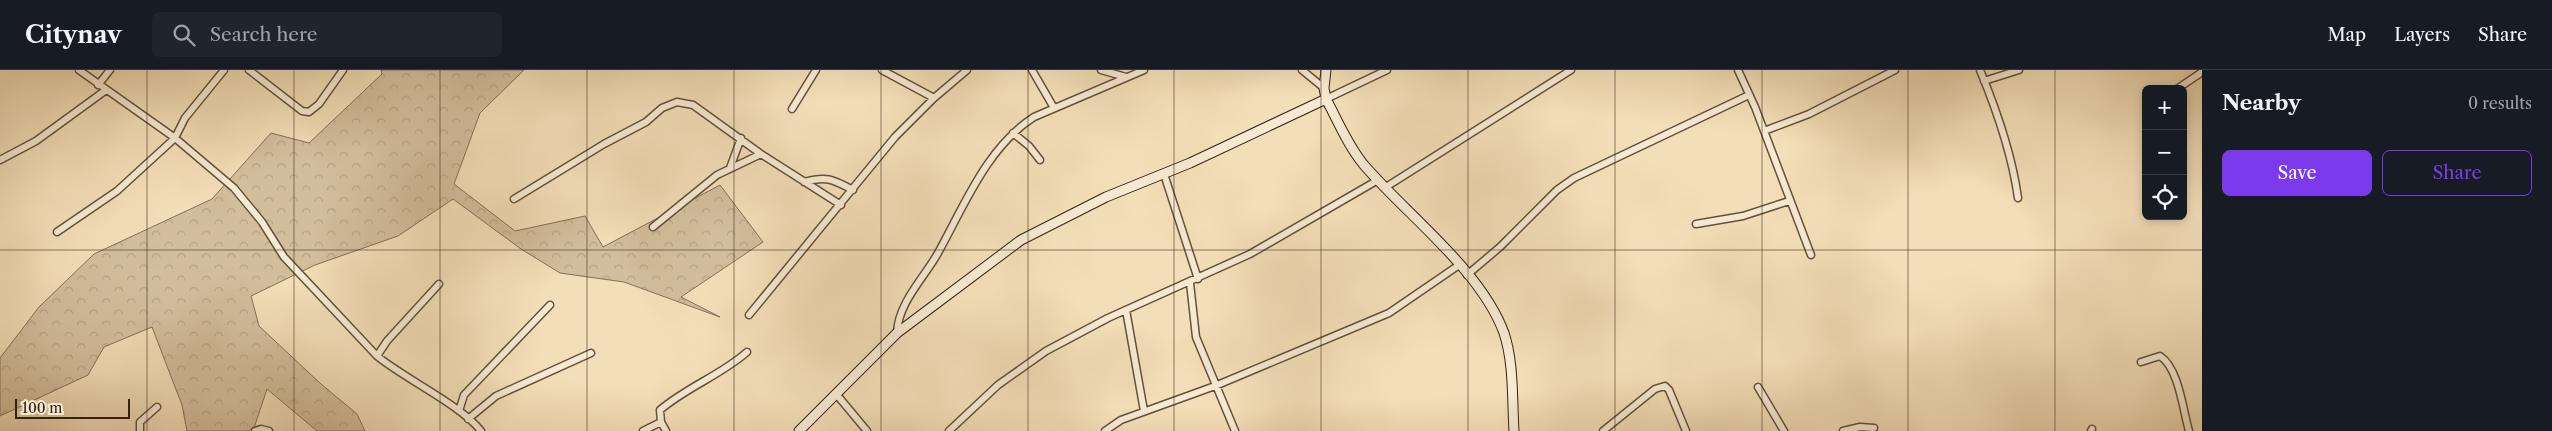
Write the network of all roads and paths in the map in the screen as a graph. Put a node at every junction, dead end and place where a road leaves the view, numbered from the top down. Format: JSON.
{"nodes":[{"id":1,"x":79,"y":70,"type":"edge"},
{"id":2,"x":110,"y":70,"type":"edge"},
{"id":3,"x":224,"y":70,"type":"edge"},
{"id":4,"x":249,"y":70,"type":"edge"},
{"id":5,"x":343,"y":70,"type":"edge"},
{"id":6,"x":816,"y":70,"type":"edge"},
{"id":7,"x":882,"y":70,"type":"edge"},
{"id":8,"x":967,"y":70,"type":"edge"},
{"id":9,"x":1032,"y":70,"type":"edge"},
{"id":10,"x":1101,"y":70,"type":"edge"},
{"id":11,"x":1144,"y":70,"type":"edge"},
{"id":12,"x":1302,"y":70,"type":"edge"},
{"id":13,"x":1326,"y":70,"type":"edge"},
{"id":14,"x":1387,"y":70,"type":"edge"},
{"id":15,"x":1571,"y":70,"type":"edge"},
{"id":16,"x":1738,"y":70,"type":"edge"},
{"id":17,"x":1895,"y":70,"type":"edge"},
{"id":18,"x":1980,"y":70,"type":"edge"},
{"id":19,"x":2019,"y":70,"type":"edge"},
{"id":20,"x":2202,"y":72,"type":"edge"},
{"id":21,"x":1126,"y":77,"type":"junction"},
{"id":22,"x":1984,"y":81,"type":"junction"},
{"id":23,"x":98,"y":85,"type":"junction"},
{"id":24,"x":2183,"y":85,"type":"edge"},
{"id":25,"x":1324,"y":88,"type":"junction"},
{"id":26,"x":106,"y":90,"type":"junction"},
{"id":27,"x":1749,"y":95,"type":"junction"},
{"id":28,"x":934,"y":98,"type":"junction"},
{"id":29,"x":1326,"y":99,"type":"junction"},
{"id":30,"x":1054,"y":108,"type":"junction"},
{"id":31,"x":792,"y":109,"type":"dead end"},
{"id":32,"x":1764,"y":131,"type":"junction"},
{"id":33,"x":1013,"y":133,"type":"junction"},
{"id":34,"x":175,"y":138,"type":"junction"},
{"id":35,"x":741,"y":138,"type":"junction"},
{"id":36,"x":761,"y":154,"type":"junction"},
{"id":37,"x":0,"y":160,"type":"edge"},
{"id":38,"x":1040,"y":160,"type":"dead end"},
{"id":39,"x":730,"y":168,"type":"junction"},
{"id":40,"x":1164,"y":174,"type":"junction"},
{"id":41,"x":1378,"y":180,"type":"junction"},
{"id":42,"x":804,"y":182,"type":"junction"},
{"id":43,"x":1386,"y":187,"type":"junction"},
{"id":44,"x":853,"y":190,"type":"junction"},
{"id":45,"x":2018,"y":198,"type":"dead end"},
{"id":46,"x":514,"y":199,"type":"dead end"},
{"id":47,"x":1789,"y":201,"type":"junction"},
{"id":48,"x":841,"y":205,"type":"junction"},
{"id":49,"x":1696,"y":224,"type":"dead end"},
{"id":50,"x":653,"y":227,"type":"dead end"},
{"id":51,"x":57,"y":232,"type":"dead end"},
{"id":52,"x":1811,"y":256,"type":"dead end"},
{"id":53,"x":1459,"y":265,"type":"junction"},
{"id":54,"x":1467,"y":275,"type":"junction"},
{"id":55,"x":1198,"y":278,"type":"junction"},
{"id":56,"x":1190,"y":282,"type":"junction"},
{"id":57,"x":440,"y":284,"type":"dead end"},
{"id":58,"x":550,"y":305,"type":"dead end"},
{"id":59,"x":1126,"y":310,"type":"junction"},
{"id":60,"x":749,"y":315,"type":"dead end"},
{"id":61,"x":898,"y":334,"type":"junction"},
{"id":62,"x":747,"y":352,"type":"dead end"},
{"id":63,"x":591,"y":353,"type":"dead end"},
{"id":64,"x":377,"y":356,"type":"junction"},
{"id":65,"x":2141,"y":362,"type":"dead end"},
{"id":66,"x":1215,"y":386,"type":"junction"},
{"id":67,"x":1758,"y":387,"type":"dead end"},
{"id":68,"x":838,"y":395,"type":"junction"},
{"id":69,"x":157,"y":406,"type":"dead end"},
{"id":70,"x":459,"y":411,"type":"junction"},
{"id":71,"x":1144,"y":411,"type":"junction"},
{"id":72,"x":468,"y":419,"type":"junction"},
{"id":73,"x":661,"y":422,"type":"junction"},
{"id":74,"x":1874,"y":428,"type":"dead end"},
{"id":75,"x":140,"y":431,"type":"edge"},
{"id":76,"x":256,"y":431,"type":"edge"},
{"id":77,"x":269,"y":431,"type":"edge"},
{"id":78,"x":481,"y":431,"type":"edge"},
{"id":79,"x":643,"y":431,"type":"edge"},
{"id":80,"x":666,"y":431,"type":"edge"},
{"id":81,"x":799,"y":431,"type":"edge"},
{"id":82,"x":867,"y":431,"type":"edge"},
{"id":83,"x":950,"y":431,"type":"edge"},
{"id":84,"x":1105,"y":431,"type":"edge"},
{"id":85,"x":1235,"y":431,"type":"edge"},
{"id":86,"x":1514,"y":431,"type":"edge"},
{"id":87,"x":1604,"y":431,"type":"edge"},
{"id":88,"x":1686,"y":431,"type":"edge"},
{"id":89,"x":1784,"y":431,"type":"edge"},
{"id":90,"x":1843,"y":431,"type":"edge"},
{"id":91,"x":2189,"y":431,"type":"edge"}],
"edges":[{"from":1,"to":23,"type":"street"},
{"from":2,"to":23,"type":"street"},
{"from":3,"to":34,"type":"street"},
{"from":4,"to":5,"type":"street"},
{"from":6,"to":31,"type":"street"},
{"from":7,"to":28,"type":"street"},
{"from":8,"to":28,"type":"street"},
{"from":9,"to":30,"type":"street"},
{"from":10,"to":21,"type":"street"},
{"from":11,"to":21,"type":"street"},
{"from":12,"to":25,"type":"street"},
{"from":13,"to":25,"type":"street"},
{"from":14,"to":29,"type":"street"},
{"from":15,"to":43,"type":"street"},
{"from":16,"to":27,"type":"street"},
{"from":17,"to":32,"type":"street"},
{"from":18,"to":22,"type":"street"},
{"from":19,"to":22,"type":"street"},
{"from":20,"to":24,"type":"street"},
{"from":21,"to":30,"type":"street"},
{"from":22,"to":45,"type":"street"},
{"from":23,"to":26,"type":"street"},
{"from":25,"to":29,"type":"street"},
{"from":26,"to":34,"type":"street"},
{"from":26,"to":37,"type":"street"},
{"from":27,"to":32,"type":"street"},
{"from":27,"to":54,"type":"street"},
{"from":28,"to":44,"type":"street"},
{"from":29,"to":40,"type":"street"},
{"from":29,"to":41,"type":"street"},
{"from":30,"to":33,"type":"street"},
{"from":32,"to":47,"type":"street"},
{"from":33,"to":38,"type":"street"},
{"from":33,"to":61,"type":"street"},
{"from":34,"to":51,"type":"street"},
{"from":34,"to":64,"type":"street"},
{"from":35,"to":36,"type":"street"},
{"from":35,"to":39,"type":"street"},
{"from":35,"to":46,"type":"street"},
{"from":36,"to":39,"type":"street"},
{"from":36,"to":42,"type":"street"},
{"from":39,"to":50,"type":"street"},
{"from":40,"to":55,"type":"street"},
{"from":40,"to":61,"type":"street"},
{"from":41,"to":43,"type":"street"},
{"from":41,"to":55,"type":"street"},
{"from":42,"to":44,"type":"street"},
{"from":42,"to":48,"type":"street"},
{"from":43,"to":53,"type":"street"},
{"from":44,"to":48,"type":"street"},
{"from":47,"to":49,"type":"street"},
{"from":47,"to":52,"type":"street"},
{"from":48,"to":60,"type":"street"},
{"from":53,"to":54,"type":"street"},
{"from":53,"to":66,"type":"street"},
{"from":54,"to":86,"type":"street"},
{"from":55,"to":56,"type":"street"},
{"from":56,"to":59,"type":"street"},
{"from":56,"to":66,"type":"street"},
{"from":57,"to":64,"type":"street"},
{"from":58,"to":70,"type":"street"},
{"from":59,"to":71,"type":"street"},
{"from":59,"to":83,"type":"street"},
{"from":61,"to":68,"type":"street"},
{"from":62,"to":73,"type":"street"},
{"from":63,"to":72,"type":"street"},
{"from":64,"to":70,"type":"street"},
{"from":65,"to":91,"type":"street"},
{"from":66,"to":71,"type":"street"},
{"from":66,"to":85,"type":"street"},
{"from":67,"to":89,"type":"street"},
{"from":68,"to":81,"type":"street"},
{"from":68,"to":82,"type":"street"},
{"from":69,"to":75,"type":"street"},
{"from":70,"to":72,"type":"street"},
{"from":71,"to":84,"type":"street"},
{"from":72,"to":78,"type":"street"},
{"from":73,"to":79,"type":"street"},
{"from":73,"to":80,"type":"street"},
{"from":74,"to":90,"type":"street"},
{"from":76,"to":77,"type":"street"},
{"from":87,"to":88,"type":"street"}]}
